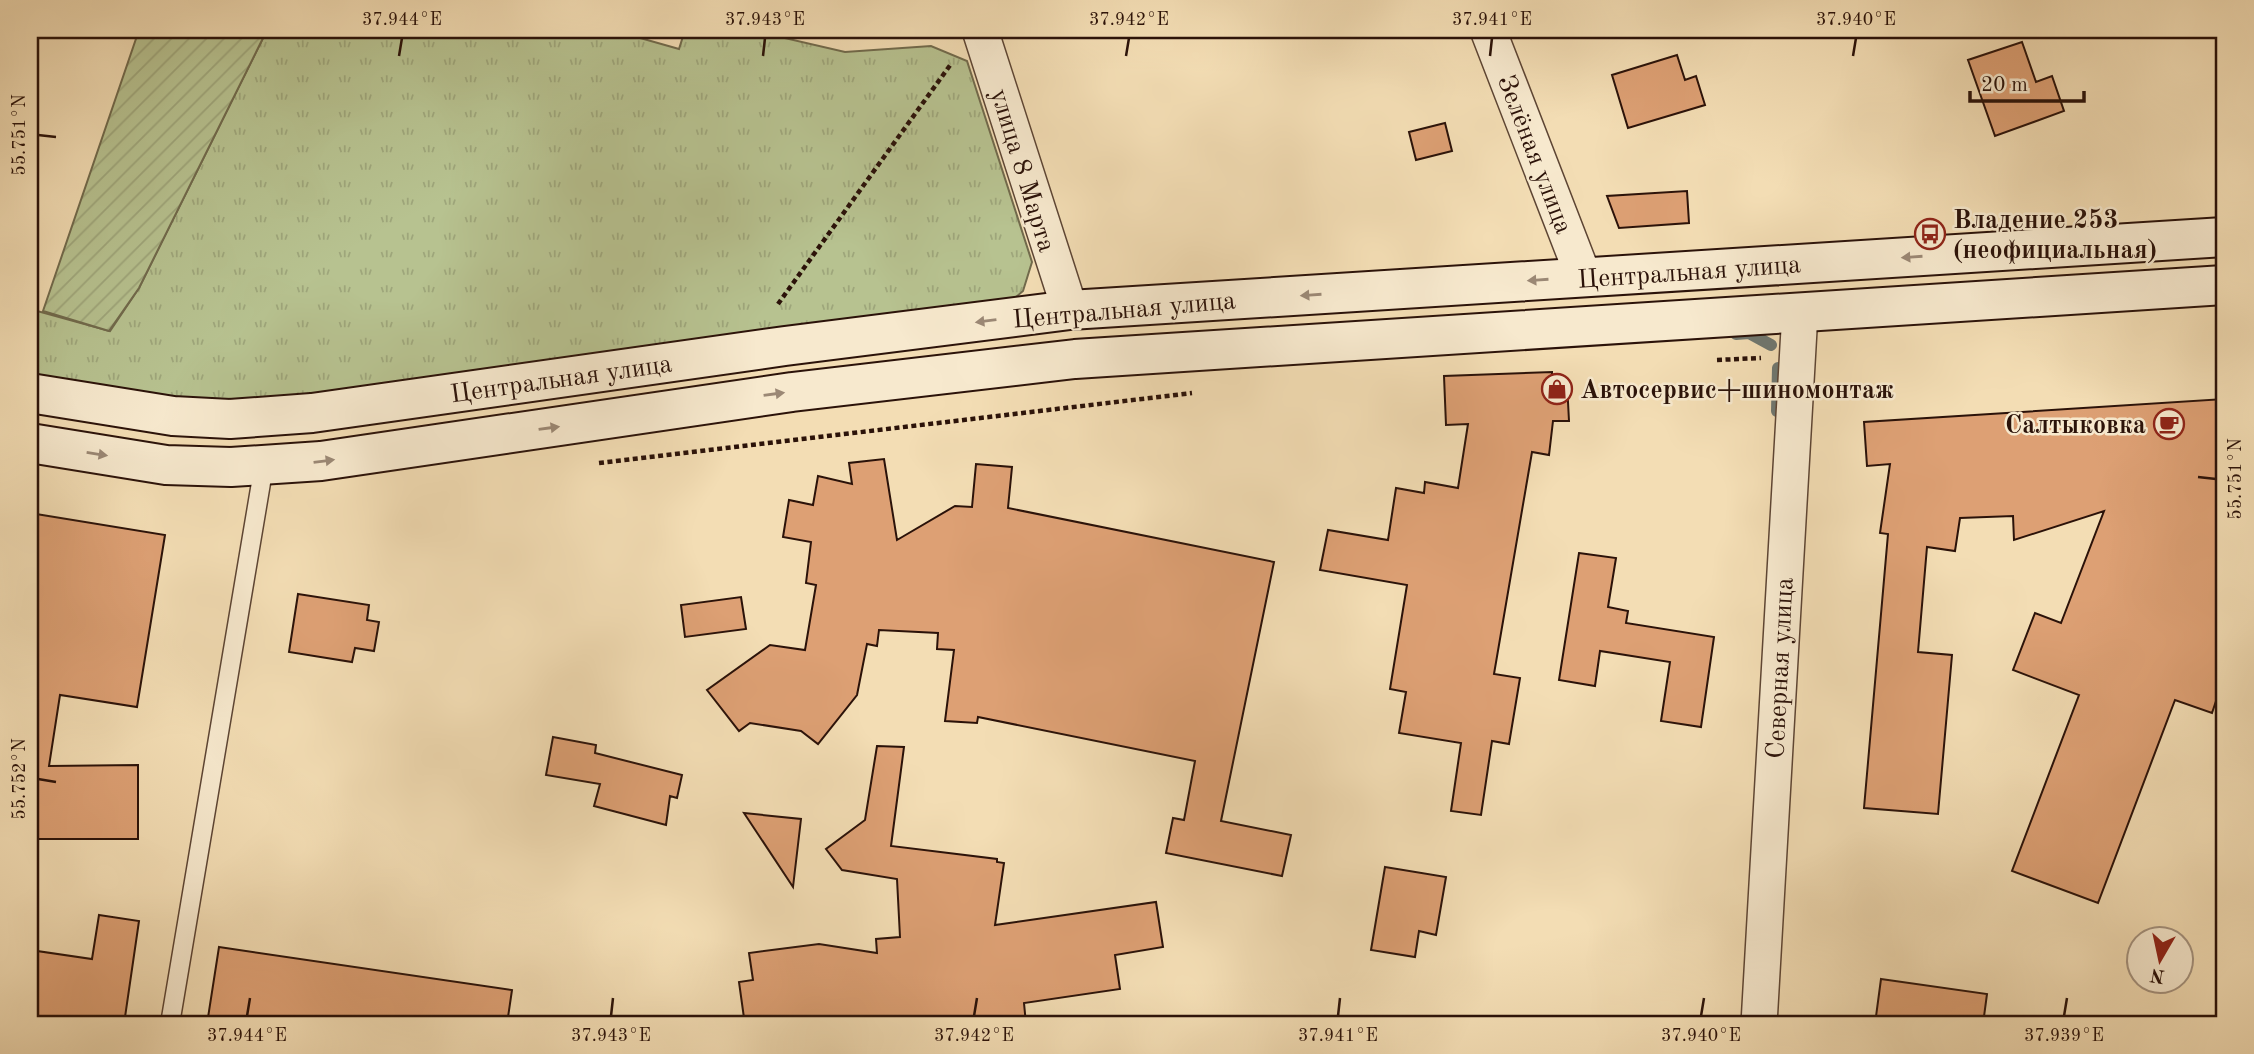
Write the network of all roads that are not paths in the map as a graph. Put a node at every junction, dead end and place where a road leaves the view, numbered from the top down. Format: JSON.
{"nodes":[{"id":1,"x":981,"y":30,"type":"edge"},
{"id":2,"x":1488,"y":30,"type":"edge"},
{"id":3,"x":2224,"y":237,"type":"edge"},
{"id":4,"x":1584,"y":278,"type":"junction"},
{"id":5,"x":2224,"y":285,"type":"edge"},
{"id":6,"x":1070,"y":310,"type":"junction"},
{"id":7,"x":1800,"y":312,"type":"junction"},
{"id":8,"x":30,"y":393,"type":"edge"},
{"id":9,"x":30,"y":443,"type":"edge"},
{"id":10,"x":264,"y":465,"type":"junction"},
{"id":11,"x":170,"y":1024,"type":"edge"},
{"id":12,"x":1759,"y":1024,"type":"edge"}],
"edges":[{"from":1,"to":6,"type":"street","name":"улица 8 Марта"},
{"from":2,"to":4,"type":"street","name":"Зелёная улица"},
{"from":3,"to":4,"type":"main road","name":"Центральная улица","one_way":true},
{"from":4,"to":6,"type":"main road","name":"Центральная улица","one_way":true},
{"from":5,"to":7,"type":"main road","name":"Центральная улица"},
{"from":6,"to":8,"type":"main road","name":"Центральная улица","one_way":true},
{"from":10,"to":7,"type":"main road","name":"Центральная улица","one_way":true},
{"from":7,"to":12,"type":"street","name":"Северная улица"},
{"from":9,"to":10,"type":"main road","name":"Центральная улица","one_way":true},
{"from":10,"to":11,"type":"lane"}]}
